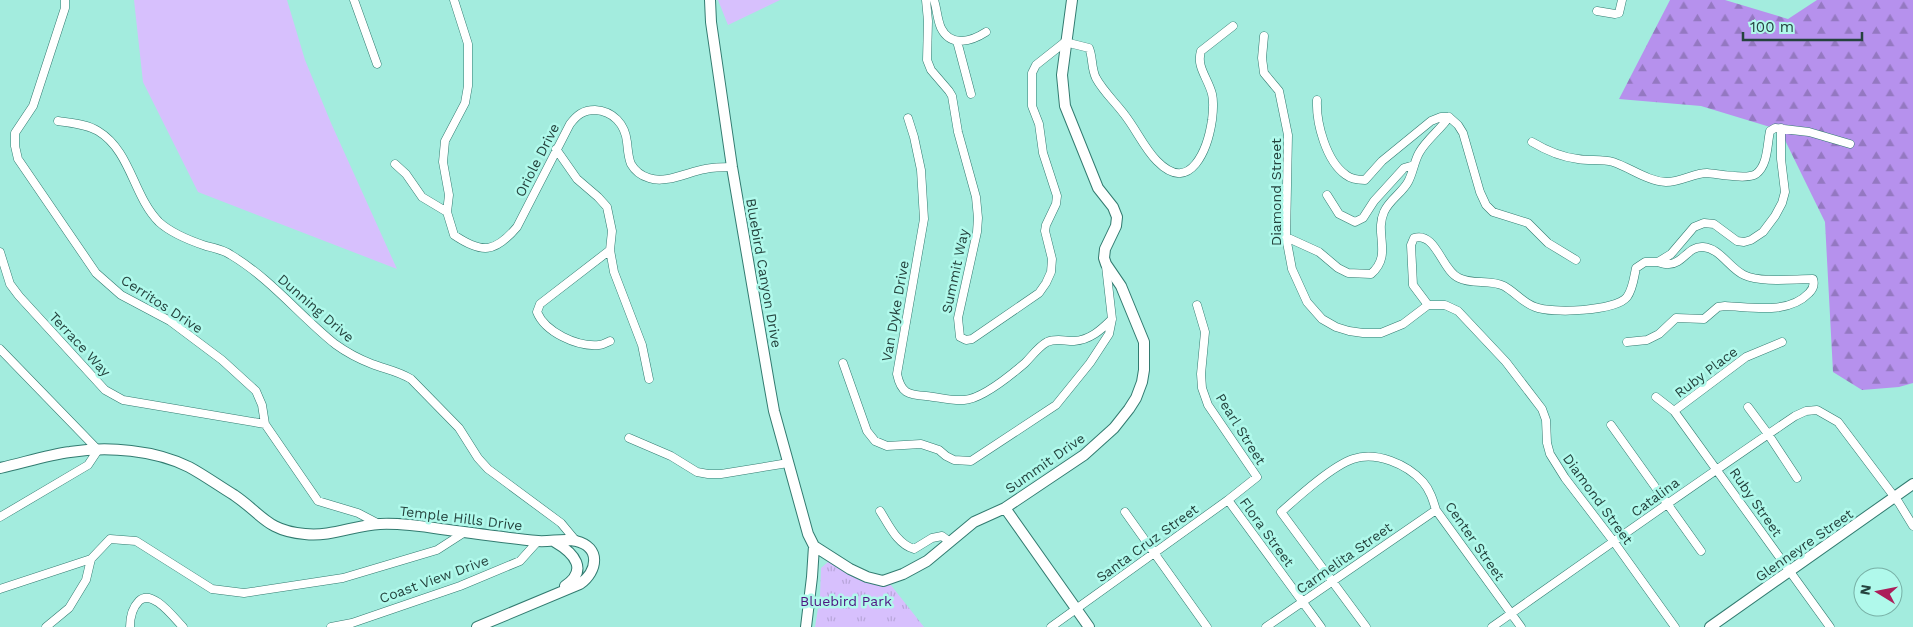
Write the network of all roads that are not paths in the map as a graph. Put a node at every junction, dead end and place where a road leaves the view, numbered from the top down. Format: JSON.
{"nodes":[{"id":1,"x":65,"y":0,"type":"edge"},
{"id":2,"x":354,"y":0,"type":"edge"},
{"id":3,"x":454,"y":0,"type":"edge"},
{"id":4,"x":710,"y":0,"type":"edge"},
{"id":5,"x":926,"y":0,"type":"edge"},
{"id":6,"x":934,"y":0,"type":"edge"},
{"id":7,"x":1072,"y":0,"type":"edge"},
{"id":8,"x":1622,"y":0,"type":"edge"},
{"id":9,"x":1596,"y":11,"type":"dead end"},
{"id":10,"x":1233,"y":26,"type":"dead end"},
{"id":11,"x":986,"y":32,"type":"dead end"},
{"id":12,"x":1264,"y":36,"type":"dead end"},
{"id":13,"x":957,"y":41,"type":"junction"},
{"id":14,"x":1066,"y":42,"type":"junction"},
{"id":15,"x":377,"y":64,"type":"dead end"},
{"id":16,"x":971,"y":94,"type":"dead end"},
{"id":17,"x":1317,"y":100,"type":"dead end"},
{"id":18,"x":1449,"y":117,"type":"junction"},
{"id":19,"x":908,"y":118,"type":"dead end"},
{"id":20,"x":58,"y":121,"type":"dead end"},
{"id":21,"x":1782,"y":128,"type":"junction"},
{"id":22,"x":1532,"y":142,"type":"dead end"},
{"id":23,"x":1850,"y":144,"type":"dead end"},
{"id":24,"x":556,"y":149,"type":"junction"},
{"id":25,"x":395,"y":164,"type":"dead end"},
{"id":26,"x":1414,"y":165,"type":"junction"},
{"id":27,"x":732,"y":167,"type":"junction"},
{"id":28,"x":1327,"y":195,"type":"dead end"},
{"id":29,"x":447,"y":212,"type":"junction"},
{"id":30,"x":1286,"y":237,"type":"junction"},
{"id":31,"x":610,"y":250,"type":"junction"},
{"id":32,"x":0,"y":252,"type":"edge"},
{"id":33,"x":1576,"y":260,"type":"dead end"},
{"id":34,"x":1658,"y":262,"type":"junction"},
{"id":35,"x":1106,"y":264,"type":"junction"},
{"id":36,"x":1428,"y":305,"type":"junction"},
{"id":37,"x":1197,"y":306,"type":"dead end"},
{"id":38,"x":1112,"y":319,"type":"junction"},
{"id":39,"x":610,"y":340,"type":"dead end"},
{"id":40,"x":1627,"y":342,"type":"dead end"},
{"id":41,"x":1782,"y":342,"type":"dead end"},
{"id":42,"x":0,"y":349,"type":"edge"},
{"id":43,"x":843,"y":363,"type":"dead end"},
{"id":44,"x":649,"y":379,"type":"dead end"},
{"id":45,"x":1656,"y":397,"type":"dead end"},
{"id":46,"x":1748,"y":407,"type":"dead end"},
{"id":47,"x":1674,"y":411,"type":"junction"},
{"id":48,"x":265,"y":424,"type":"junction"},
{"id":49,"x":1611,"y":425,"type":"dead end"},
{"id":50,"x":1768,"y":434,"type":"junction"},
{"id":51,"x":629,"y":438,"type":"dead end"},
{"id":52,"x":98,"y":450,"type":"junction"},
{"id":53,"x":788,"y":463,"type":"junction"},
{"id":54,"x":0,"y":468,"type":"edge"},
{"id":55,"x":1716,"y":468,"type":"junction"},
{"id":56,"x":1257,"y":477,"type":"joint"},
{"id":57,"x":1797,"y":478,"type":"dead end"},
{"id":58,"x":1913,"y":484,"type":"edge"},
{"id":59,"x":1894,"y":497,"type":"junction"},
{"id":60,"x":1228,"y":500,"type":"junction"},
{"id":61,"x":1667,"y":503,"type":"junction"},
{"id":62,"x":1005,"y":508,"type":"junction"},
{"id":63,"x":1436,"y":510,"type":"junction"},
{"id":64,"x":880,"y":511,"type":"dead end"},
{"id":65,"x":1125,"y":512,"type":"dead end"},
{"id":66,"x":0,"y":517,"type":"edge"},
{"id":67,"x":561,"y":523,"type":"junction"},
{"id":68,"x":379,"y":524,"type":"junction"},
{"id":69,"x":1913,"y":526,"type":"edge"},
{"id":70,"x":465,"y":532,"type":"junction"},
{"id":71,"x":538,"y":541,"type":"junction"},
{"id":72,"x":576,"y":541,"type":"junction"},
{"id":73,"x":555,"y":542,"type":"junction"},
{"id":74,"x":950,"y":542,"type":"junction"},
{"id":75,"x":1614,"y":542,"type":"junction"},
{"id":76,"x":814,"y":546,"type":"junction"},
{"id":77,"x":1701,"y":551,"type":"dead end"},
{"id":78,"x":1154,"y":553,"type":"junction"},
{"id":79,"x":91,"y":559,"type":"junction"},
{"id":80,"x":1790,"y":571,"type":"junction"},
{"id":81,"x":1333,"y":581,"type":"junction"},
{"id":82,"x":0,"y":589,"type":"edge"},
{"id":83,"x":559,"y":592,"type":"junction"},
{"id":84,"x":1304,"y":602,"type":"junction"},
{"id":85,"x":1076,"y":609,"type":"junction"},
{"id":86,"x":1511,"y":614,"type":"junction"},
{"id":87,"x":46,"y":627,"type":"edge"},
{"id":88,"x":130,"y":627,"type":"edge"},
{"id":89,"x":183,"y":627,"type":"edge"},
{"id":90,"x":331,"y":627,"type":"edge"},
{"id":91,"x":477,"y":627,"type":"edge"},
{"id":92,"x":806,"y":627,"type":"edge"},
{"id":93,"x":1051,"y":627,"type":"edge"},
{"id":94,"x":1089,"y":627,"type":"edge"},
{"id":95,"x":1207,"y":627,"type":"edge"},
{"id":96,"x":1266,"y":627,"type":"edge"},
{"id":97,"x":1321,"y":627,"type":"edge"},
{"id":98,"x":1366,"y":627,"type":"edge"},
{"id":99,"x":1492,"y":627,"type":"edge"},
{"id":100,"x":1521,"y":627,"type":"edge"},
{"id":101,"x":1675,"y":627,"type":"edge"},
{"id":102,"x":1710,"y":627,"type":"edge"},
{"id":103,"x":1830,"y":627,"type":"edge"}],
"edges":[{"from":1,"to":48,"type":"street","name":"Cerritos Drive"},
{"from":2,"to":15,"type":"street"},
{"from":3,"to":29,"type":"street","name":"Oriole Drive"},
{"from":4,"to":27,"type":"street","name":"Bluebird Canyon Drive"},
{"from":5,"to":14,"type":"street","name":"Summit Way"},
{"from":6,"to":13,"type":"street"},
{"from":7,"to":14,"type":"street"},
{"from":8,"to":9,"type":"street"},
{"from":10,"to":14,"type":"street"},
{"from":11,"to":13,"type":"street"},
{"from":12,"to":30,"type":"street","name":"Diamond Street"},
{"from":13,"to":16,"type":"street"},
{"from":14,"to":35,"type":"street"},
{"from":17,"to":18,"type":"street"},
{"from":18,"to":26,"type":"street"},
{"from":18,"to":33,"type":"street"},
{"from":19,"to":38,"type":"street","name":"Van Dyke Drive"},
{"from":20,"to":67,"type":"street","name":"Dunning Drive"},
{"from":21,"to":22,"type":"street"},
{"from":21,"to":23,"type":"street"},
{"from":21,"to":34,"type":"street"},
{"from":24,"to":27,"type":"street","name":"Oriole Drive"},
{"from":24,"to":29,"type":"street","name":"Oriole Drive"},
{"from":24,"to":31,"type":"street"},
{"from":25,"to":29,"type":"street"},
{"from":26,"to":28,"type":"street"},
{"from":26,"to":30,"type":"street"},
{"from":27,"to":53,"type":"street","name":"Bluebird Canyon Drive"},
{"from":30,"to":36,"type":"street","name":"Diamond Street"},
{"from":31,"to":39,"type":"street"},
{"from":31,"to":44,"type":"street"},
{"from":32,"to":48,"type":"street","name":"Terrace Way"},
{"from":34,"to":36,"type":"street"},
{"from":34,"to":40,"type":"street"},
{"from":35,"to":38,"type":"street"},
{"from":35,"to":62,"type":"street","name":"Summit Drive"},
{"from":36,"to":75,"type":"street","name":"Diamond Street"},
{"from":37,"to":56,"type":"street","name":"Pearl Street"},
{"from":38,"to":43,"type":"street"},
{"from":41,"to":47,"type":"street","name":"Ruby Place"},
{"from":42,"to":52,"type":"street"},
{"from":45,"to":47,"type":"street","name":"Ruby Street"},
{"from":46,"to":50,"type":"street"},
{"from":47,"to":55,"type":"street","name":"Ruby Street"},
{"from":48,"to":68,"type":"street","name":"Cerritos Drive"},
{"from":49,"to":61,"type":"street"},
{"from":50,"to":55,"type":"street","name":"Catalina"},
{"from":50,"to":57,"type":"street"},
{"from":50,"to":59,"type":"street","name":"Catalina"},
{"from":51,"to":53,"type":"street"},
{"from":52,"to":54,"type":"street","name":"Temple Hills Drive"},
{"from":52,"to":66,"type":"street"},
{"from":52,"to":68,"type":"street","name":"Temple Hills Drive"},
{"from":53,"to":76,"type":"street","name":"Bluebird Canyon Drive"},
{"from":55,"to":61,"type":"street","name":"Catalina"},
{"from":55,"to":80,"type":"street","name":"Ruby Street"},
{"from":56,"to":60,"type":"street","name":"Santa Cruz Street"},
{"from":58,"to":59,"type":"street","name":"Glenneyre Street"},
{"from":59,"to":69,"type":"street"},
{"from":59,"to":80,"type":"street","name":"Glenneyre Street"},
{"from":60,"to":78,"type":"street","name":"Santa Cruz Street"},
{"from":60,"to":84,"type":"street","name":"Flora Street"},
{"from":61,"to":75,"type":"street","name":"Catalina"},
{"from":61,"to":77,"type":"street"},
{"from":62,"to":74,"type":"street","name":"Summit Drive"},
{"from":62,"to":85,"type":"street"},
{"from":63,"to":81,"type":"street","name":"Carmelita Street"},
{"from":63,"to":81,"type":"street","name":"Center Street"},
{"from":63,"to":86,"type":"street","name":"Center Street"},
{"from":64,"to":74,"type":"street"},
{"from":65,"to":78,"type":"street"},
{"from":67,"to":72,"type":"street","name":"Dunning Drive"},
{"from":67,"to":73,"type":"street"},
{"from":68,"to":70,"type":"street","name":"Temple Hills Drive"},
{"from":70,"to":71,"type":"street","name":"Temple Hills Drive"},
{"from":70,"to":79,"type":"street"},
{"from":71,"to":73,"type":"street","name":"Temple Hills Drive"},
{"from":71,"to":90,"type":"street","name":"Coast View Drive"},
{"from":72,"to":73,"type":"street","name":"Temple Hills Drive"},
{"from":72,"to":83,"type":"street"},
{"from":73,"to":83,"type":"street"},
{"from":74,"to":76,"type":"street","name":"Summit Drive"},
{"from":75,"to":86,"type":"street","name":"Catalina"},
{"from":75,"to":101,"type":"street","name":"Diamond Street"},
{"from":76,"to":92,"type":"street"},
{"from":78,"to":85,"type":"street","name":"Santa Cruz Street"},
{"from":78,"to":95,"type":"street"},
{"from":79,"to":82,"type":"street"},
{"from":79,"to":87,"type":"street"},
{"from":80,"to":102,"type":"street","name":"Glenneyre Street"},
{"from":80,"to":103,"type":"street","name":"Ruby Street"},
{"from":81,"to":84,"type":"street","name":"Carmelita Street"},
{"from":81,"to":98,"type":"street"},
{"from":83,"to":91,"type":"street"},
{"from":84,"to":96,"type":"street","name":"Carmelita Street"},
{"from":84,"to":97,"type":"street","name":"Flora Street"},
{"from":85,"to":93,"type":"street","name":"Santa Cruz Street"},
{"from":85,"to":94,"type":"street"},
{"from":86,"to":99,"type":"street","name":"Catalina"},
{"from":86,"to":100,"type":"street","name":"Center Street"},
{"from":88,"to":89,"type":"street"}]}
